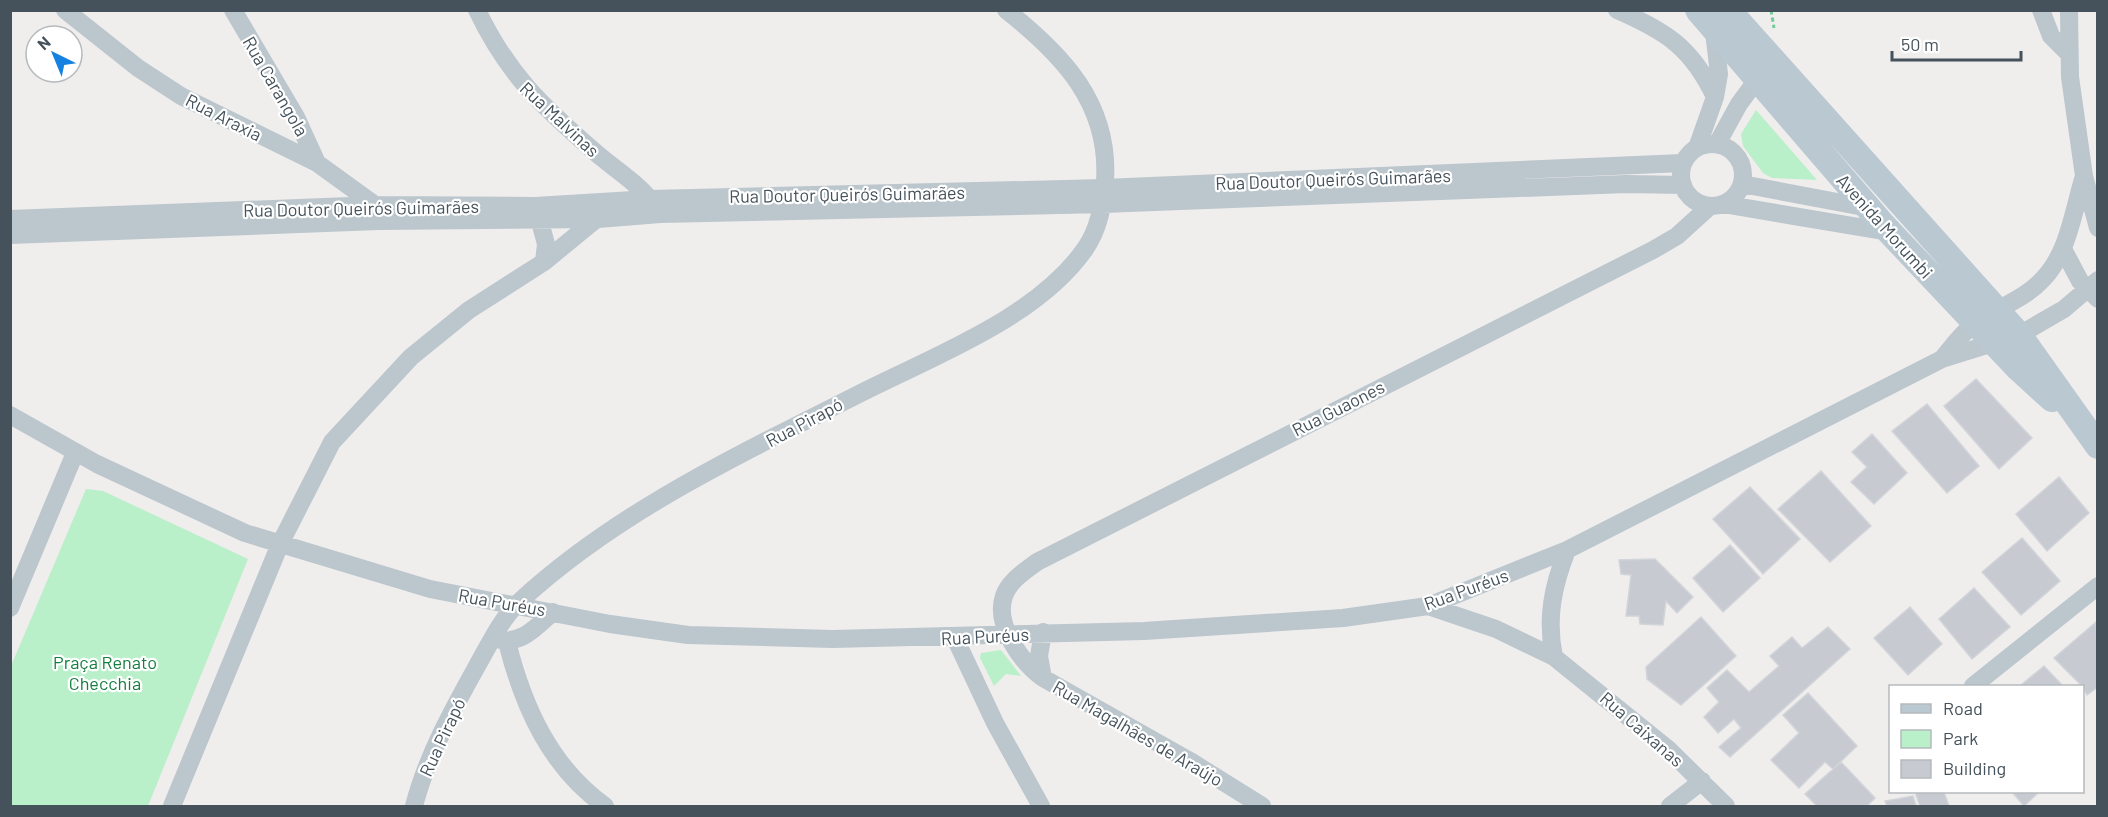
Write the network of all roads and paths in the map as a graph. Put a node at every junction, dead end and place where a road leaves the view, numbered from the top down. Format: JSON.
{"nodes":[{"id":1,"x":65,"y":10,"type":"edge"},
{"id":2,"x":233,"y":10,"type":"edge"},
{"id":3,"x":477,"y":10,"type":"edge"},
{"id":4,"x":1006,"y":10,"type":"edge"},
{"id":5,"x":1617,"y":10,"type":"edge"},
{"id":6,"x":1698,"y":10,"type":"edge"},
{"id":7,"x":1728,"y":10,"type":"edge"},
{"id":8,"x":2041,"y":10,"type":"edge"},
{"id":9,"x":2069,"y":10,"type":"edge"},
{"id":10,"x":1714,"y":32,"type":"junction"},
{"id":11,"x":2069,"y":54,"type":"junction"},
{"id":12,"x":1773,"y":60,"type":"junction"},
{"id":13,"x":1755,"y":80,"type":"junction"},
{"id":14,"x":1715,"y":97,"type":"junction"},
{"id":15,"x":1717,"y":144,"type":"junction"},
{"id":16,"x":1697,"y":148,"type":"junction"},
{"id":17,"x":1683,"y":164,"type":"junction"},
{"id":18,"x":324,"y":168,"type":"junction"},
{"id":19,"x":2084,"y":176,"type":"junction"},
{"id":20,"x":1742,"y":184,"type":"junction"},
{"id":21,"x":1683,"y":185,"type":"junction"},
{"id":22,"x":1104,"y":196,"type":"junction"},
{"id":23,"x":609,"y":201,"type":"junction"},
{"id":24,"x":1717,"y":205,"type":"junction"},
{"id":25,"x":348,"y":206,"type":"junction"},
{"id":26,"x":655,"y":207,"type":"junction"},
{"id":27,"x":1869,"y":208,"type":"junction"},
{"id":28,"x":537,"y":211,"type":"junction"},
{"id":29,"x":376,"y":213,"type":"junction"},
{"id":30,"x":10,"y":219,"type":"edge"},
{"id":31,"x":598,"y":219,"type":"junction"},
{"id":32,"x":1919,"y":225,"type":"junction"},
{"id":33,"x":2069,"y":227,"type":"junction"},
{"id":34,"x":2097,"y":228,"type":"edge"},
{"id":35,"x":1889,"y":232,"type":"junction"},
{"id":36,"x":2097,"y":232,"type":"edge"},
{"id":37,"x":10,"y":235,"type":"edge"},
{"id":38,"x":2063,"y":249,"type":"junction"},
{"id":39,"x":544,"y":262,"type":"junction"},
{"id":40,"x":2094,"y":290,"type":"edge"},
{"id":41,"x":1986,"y":317,"type":"junction"},
{"id":42,"x":2019,"y":335,"type":"junction"},
{"id":43,"x":1995,"y":343,"type":"junction"},
{"id":44,"x":1942,"y":359,"type":"junction"},
{"id":45,"x":10,"y":416,"type":"edge"},
{"id":46,"x":2091,"y":438,"type":"edge"},
{"id":47,"x":75,"y":453,"type":"junction"},
{"id":48,"x":280,"y":544,"type":"junction"},
{"id":49,"x":1568,"y":550,"type":"junction"},
{"id":50,"x":2097,"y":586,"type":"edge"},
{"id":51,"x":516,"y":605,"type":"junction"},
{"id":52,"x":1428,"y":606,"type":"junction"},
{"id":53,"x":10,"y":608,"type":"edge"},
{"id":54,"x":553,"y":612,"type":"junction"},
{"id":55,"x":1042,"y":632,"type":"junction"},
{"id":56,"x":1009,"y":634,"type":"junction"},
{"id":57,"x":955,"y":638,"type":"junction"},
{"id":58,"x":500,"y":640,"type":"junction"},
{"id":59,"x":1554,"y":657,"type":"junction"},
{"id":60,"x":1043,"y":678,"type":"junction"},
{"id":61,"x":1976,"y":685,"type":"edge"},
{"id":62,"x":1702,"y":782,"type":"junction"},
{"id":63,"x":172,"y":807,"type":"edge"},
{"id":64,"x":414,"y":807,"type":"edge"},
{"id":65,"x":605,"y":807,"type":"edge"},
{"id":66,"x":1041,"y":807,"type":"edge"},
{"id":67,"x":1262,"y":807,"type":"edge"},
{"id":68,"x":1670,"y":807,"type":"edge"},
{"id":69,"x":1726,"y":807,"type":"edge"}],
"edges":[{"from":1,"to":18,"type":"street","name":"Rua Araxia"},
{"from":2,"to":18,"type":"street","name":"Rua Carangola"},
{"from":3,"to":26,"type":"street","name":"Rua Malvinas"},
{"from":4,"to":22,"type":"street","name":"Rua Pirapó"},
{"from":5,"to":14,"type":"street"},
{"from":6,"to":10,"type":"main road","name":"Avenida Morumbi"},
{"from":7,"to":12,"type":"main road","name":"Avenida Morumbi"},
{"from":8,"to":11,"type":"street"},
{"from":9,"to":11,"type":"street"},
{"from":10,"to":13,"type":"main road","name":"Avenida Morumbi"},
{"from":10,"to":14,"type":"street"},
{"from":11,"to":19,"type":"street"},
{"from":12,"to":13,"type":"street"},
{"from":12,"to":32,"type":"main road","name":"Avenida Morumbi"},
{"from":13,"to":15,"type":"street"},
{"from":13,"to":27,"type":"main road","name":"Avenida Morumbi"},
{"from":14,"to":16,"type":"street"},
{"from":15,"to":16,"type":"street"},
{"from":15,"to":20,"type":"street"},
{"from":16,"to":17,"type":"street"},
{"from":17,"to":21,"type":"street"},
{"from":17,"to":22,"type":"street","name":"Rua Doutor Queirós Guimarães"},
{"from":18,"to":25,"type":"street","name":"Rua Carangola"},
{"from":18,"to":29,"type":"street","name":"Rua Araxia"},
{"from":19,"to":33,"type":"street","name":"Rua Puréus"},
{"from":19,"to":34,"type":"street"},
{"from":20,"to":24,"type":"street"},
{"from":20,"to":27,"type":"street"},
{"from":21,"to":22,"type":"street","name":"Rua Doutor Queirós Guimarães"},
{"from":21,"to":24,"type":"street"},
{"from":22,"to":26,"type":"street","name":"Rua Doutor Queirós Guimarães"},
{"from":22,"to":51,"type":"street","name":"Rua Pirapó"},
{"from":23,"to":26,"type":"street","name":"Rua Doutor Queirós Guimarães"},
{"from":23,"to":28,"type":"street","name":"Rua Doutor Queirós Guimarães"},
{"from":23,"to":31,"type":"street"},
{"from":24,"to":35,"type":"street"},
{"from":24,"to":56,"type":"street","name":"Rua Guaones"},
{"from":25,"to":29,"type":"street","name":"Rua Doutor Queirós Guimarães"},
{"from":25,"to":30,"type":"street","name":"Rua Doutor Queirós Guimarães"},
{"from":26,"to":31,"type":"street","name":"Rua Doutor Queirós Guimarães"},
{"from":27,"to":32,"type":"main road"},
{"from":27,"to":35,"type":"main road","name":"Avenida Morumbi"},
{"from":28,"to":29,"type":"street","name":"Rua Doutor Queirós Guimarães"},
{"from":28,"to":31,"type":"street","name":"Rua Doutor Queirós Guimarães"},
{"from":28,"to":39,"type":"street"},
{"from":29,"to":37,"type":"street","name":"Rua Doutor Queirós Guimarães"},
{"from":31,"to":39,"type":"street"},
{"from":32,"to":41,"type":"main road","name":"Avenida Morumbi"},
{"from":33,"to":36,"type":"street"},
{"from":33,"to":38,"type":"street","name":"Rua Puréus"},
{"from":35,"to":41,"type":"main road","name":"Avenida Morumbi"},
{"from":38,"to":40,"type":"street"},
{"from":38,"to":41,"type":"street","name":"Rua Puréus"},
{"from":39,"to":48,"type":"street"},
{"from":40,"to":42,"type":"street","name":"Rua Puréus"},
{"from":41,"to":42,"type":"main road","name":"Avenida Morumbi"},
{"from":41,"to":43,"type":"main road","name":"Avenida Morumbi"},
{"from":41,"to":44,"type":"street","name":"Rua Puréus"},
{"from":42,"to":43,"type":"street","name":"Rua Puréus"},
{"from":42,"to":46,"type":"main road","name":"Avenida Morumbi"},
{"from":43,"to":44,"type":"street","name":"Rua Puréus"},
{"from":43,"to":46,"type":"main road","name":"Avenida Morumbi"},
{"from":44,"to":49,"type":"street","name":"Rua Puréus"},
{"from":45,"to":47,"type":"street","name":"Rua Puréus"},
{"from":47,"to":48,"type":"street","name":"Rua Puréus"},
{"from":47,"to":53,"type":"street"},
{"from":48,"to":51,"type":"street","name":"Rua Puréus"},
{"from":48,"to":63,"type":"street"},
{"from":49,"to":52,"type":"street","name":"Rua Puréus"},
{"from":49,"to":59,"type":"street"},
{"from":50,"to":61,"type":"street"},
{"from":51,"to":54,"type":"street","name":"Rua Puréus"},
{"from":51,"to":58,"type":"street","name":"Rua Pirapó"},
{"from":52,"to":55,"type":"street","name":"Rua Puréus"},
{"from":52,"to":59,"type":"street","name":"Rua Caixanas"},
{"from":54,"to":57,"type":"street","name":"Rua Puréus"},
{"from":54,"to":58,"type":"street"},
{"from":55,"to":56,"type":"street","name":"Rua Puréus"},
{"from":55,"to":60,"type":"street","name":"Rua Magalhães de Araújo"},
{"from":56,"to":57,"type":"street","name":"Rua Puréus"},
{"from":56,"to":60,"type":"street","name":"Rua Magalhães de Araújo"},
{"from":57,"to":66,"type":"street"},
{"from":58,"to":64,"type":"street","name":"Rua Pirapó"},
{"from":58,"to":65,"type":"street"},
{"from":59,"to":62,"type":"street","name":"Rua Caixanas"},
{"from":60,"to":67,"type":"street","name":"Rua Magalhães de Araújo"},
{"from":62,"to":68,"type":"street"},
{"from":62,"to":69,"type":"street","name":"Rua Caixanas"}]}
